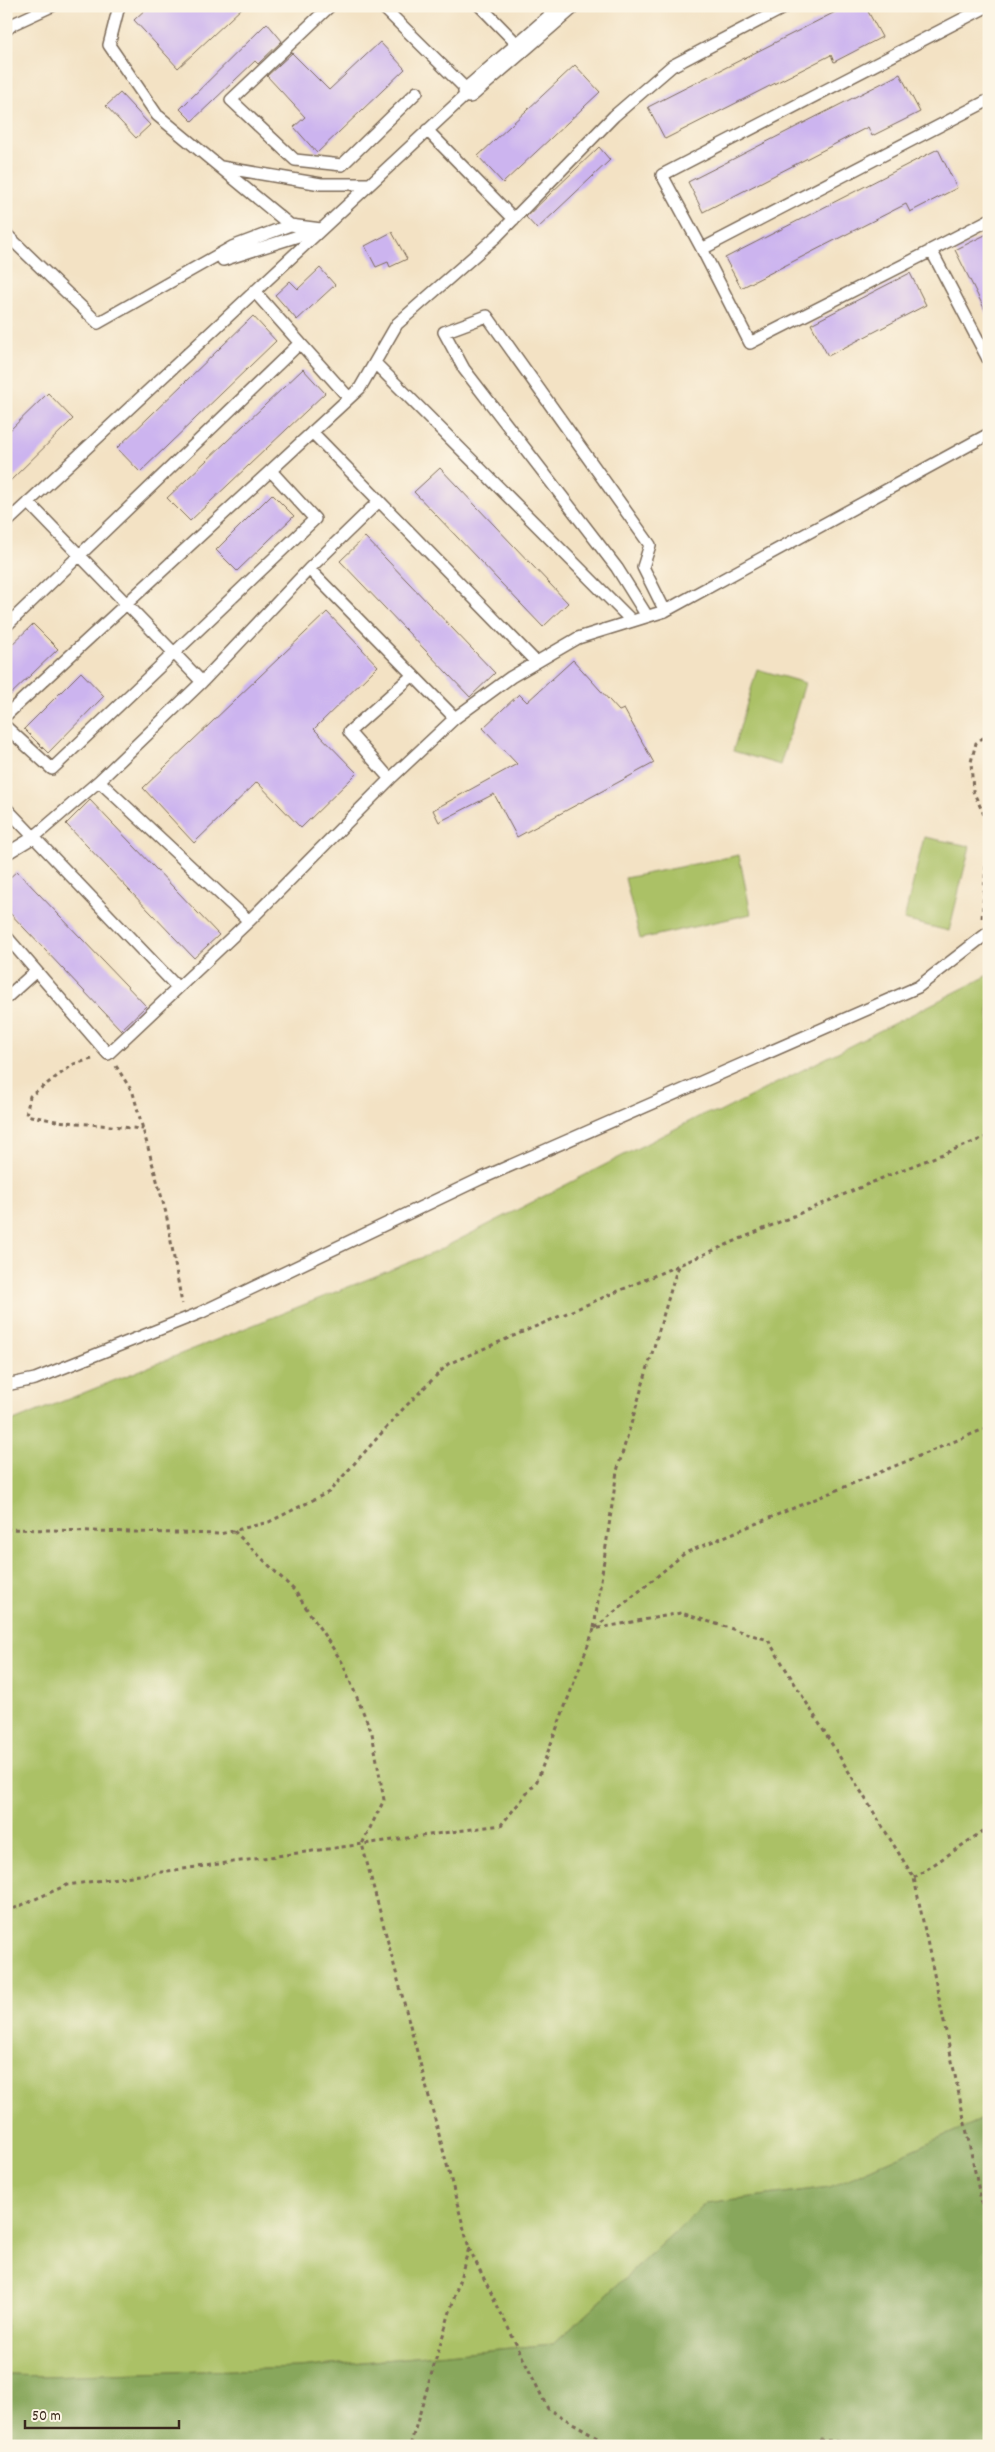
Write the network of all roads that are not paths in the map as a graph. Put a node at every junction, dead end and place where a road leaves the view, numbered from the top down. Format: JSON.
{"nodes":[{"id":1,"x":52,"y":6,"type":"edge"},
{"id":2,"x":120,"y":6,"type":"edge"},
{"id":3,"x":330,"y":6,"type":"edge"},
{"id":4,"x":382,"y":6,"type":"edge"},
{"id":5,"x":480,"y":6,"type":"edge"},
{"id":6,"x":568,"y":6,"type":"edge"},
{"id":7,"x":787,"y":6,"type":"edge"},
{"id":8,"x":988,"y":6,"type":"edge"},
{"id":9,"x":6,"y":30,"type":"edge"},
{"id":10,"x":520,"y":48,"type":"junction"},
{"id":11,"x":417,"y":92,"type":"dead end"},
{"id":12,"x":469,"y":92,"type":"junction"},
{"id":13,"x":989,"y":100,"type":"edge"},
{"id":14,"x":427,"y":130,"type":"junction"},
{"id":15,"x":220,"y":167,"type":"junction"},
{"id":16,"x":370,"y":184,"type":"junction"},
{"id":17,"x":514,"y":218,"type":"junction"},
{"id":18,"x":989,"y":220,"type":"edge"},
{"id":19,"x":290,"y":225,"type":"junction"},
{"id":20,"x":321,"y":229,"type":"junction"},
{"id":21,"x":6,"y":234,"type":"edge"},
{"id":22,"x":702,"y":249,"type":"junction"},
{"id":23,"x":931,"y":251,"type":"junction"},
{"id":24,"x":223,"y":260,"type":"dead end"},
{"id":25,"x":254,"y":291,"type":"junction"},
{"id":26,"x":300,"y":343,"type":"junction"},
{"id":27,"x":989,"y":361,"type":"edge"},
{"id":28,"x":375,"y":363,"type":"junction"},
{"id":29,"x":349,"y":398,"type":"junction"},
{"id":30,"x":312,"y":432,"type":"junction"},
{"id":31,"x":989,"y":434,"type":"edge"},
{"id":32,"x":271,"y":471,"type":"junction"},
{"id":33,"x":379,"y":501,"type":"junction"},
{"id":34,"x":28,"y":502,"type":"junction"},
{"id":35,"x":6,"y":523,"type":"edge"},
{"id":36,"x":81,"y":555,"type":"junction"},
{"id":37,"x":309,"y":568,"type":"junction"},
{"id":38,"x":127,"y":604,"type":"junction"},
{"id":39,"x":665,"y":611,"type":"junction"},
{"id":40,"x":647,"y":616,"type":"junction"},
{"id":41,"x":632,"y":621,"type":"junction"},
{"id":42,"x":6,"y":626,"type":"edge"},
{"id":43,"x":174,"y":653,"type":"junction"},
{"id":44,"x":536,"y":662,"type":"junction"},
{"id":45,"x":413,"y":675,"type":"junction"},
{"id":46,"x":202,"y":682,"type":"junction"},
{"id":47,"x":6,"y":716,"type":"edge"},
{"id":48,"x":455,"y":718,"type":"junction"},
{"id":49,"x":6,"y":727,"type":"edge"},
{"id":50,"x":390,"y":779,"type":"junction"},
{"id":51,"x":99,"y":781,"type":"junction"},
{"id":52,"x":6,"y":808,"type":"edge"},
{"id":53,"x":34,"y":837,"type":"junction"},
{"id":54,"x":6,"y":854,"type":"edge"},
{"id":55,"x":249,"y":921,"type":"junction"},
{"id":56,"x":985,"y":935,"type":"edge"},
{"id":57,"x":6,"y":936,"type":"edge"},
{"id":58,"x":36,"y":971,"type":"junction"},
{"id":59,"x":178,"y":988,"type":"junction"},
{"id":60,"x":6,"y":998,"type":"edge"},
{"id":61,"x":6,"y":1385,"type":"edge"}],
"edges":[{"from":1,"to":9,"type":"lane"},
{"from":2,"to":15,"type":"lane"},
{"from":3,"to":11,"type":"lane"},
{"from":4,"to":12,"type":"lane"},
{"from":5,"to":10,"type":"lane"},
{"from":6,"to":10,"type":"street"},
{"from":7,"to":17,"type":"lane"},
{"from":8,"to":22,"type":"lane"},
{"from":10,"to":12,"type":"street"},
{"from":12,"to":14,"type":"lane"},
{"from":13,"to":22,"type":"lane"},
{"from":14,"to":16,"type":"lane"},
{"from":14,"to":17,"type":"lane"},
{"from":15,"to":16,"type":"lane"},
{"from":15,"to":19,"type":"lane"},
{"from":16,"to":20,"type":"lane"},
{"from":17,"to":28,"type":"lane"},
{"from":18,"to":23,"type":"lane"},
{"from":19,"to":20,"type":"lane"},
{"from":19,"to":21,"type":"lane"},
{"from":20,"to":24,"type":"lane"},
{"from":20,"to":25,"type":"lane"},
{"from":22,"to":23,"type":"lane"},
{"from":23,"to":27,"type":"lane"},
{"from":25,"to":26,"type":"lane"},
{"from":25,"to":34,"type":"lane"},
{"from":26,"to":29,"type":"lane"},
{"from":26,"to":36,"type":"lane"},
{"from":28,"to":29,"type":"lane"},
{"from":28,"to":41,"type":"lane"},
{"from":29,"to":30,"type":"lane"},
{"from":30,"to":32,"type":"lane"},
{"from":30,"to":33,"type":"lane"},
{"from":31,"to":39,"type":"lane"},
{"from":32,"to":38,"type":"lane"},
{"from":32,"to":43,"type":"lane"},
{"from":33,"to":37,"type":"lane"},
{"from":33,"to":44,"type":"lane"},
{"from":34,"to":35,"type":"lane"},
{"from":34,"to":36,"type":"lane"},
{"from":36,"to":38,"type":"lane"},
{"from":36,"to":42,"type":"lane"},
{"from":37,"to":45,"type":"lane"},
{"from":37,"to":46,"type":"lane"},
{"from":38,"to":43,"type":"lane"},
{"from":38,"to":47,"type":"lane"},
{"from":39,"to":40,"type":"lane"},
{"from":39,"to":40,"type":"lane"},
{"from":40,"to":41,"type":"lane"},
{"from":41,"to":44,"type":"lane"},
{"from":43,"to":46,"type":"lane"},
{"from":43,"to":49,"type":"lane"},
{"from":44,"to":48,"type":"lane"},
{"from":45,"to":48,"type":"lane"},
{"from":45,"to":50,"type":"lane"},
{"from":46,"to":51,"type":"lane"},
{"from":48,"to":50,"type":"lane"},
{"from":50,"to":55,"type":"lane"},
{"from":51,"to":53,"type":"lane"},
{"from":51,"to":55,"type":"lane"},
{"from":52,"to":53,"type":"lane"},
{"from":53,"to":54,"type":"lane"},
{"from":53,"to":59,"type":"lane"},
{"from":55,"to":59,"type":"lane"},
{"from":56,"to":61,"type":"lane"},
{"from":57,"to":58,"type":"lane"},
{"from":58,"to":59,"type":"lane"},
{"from":58,"to":60,"type":"lane"}]}
